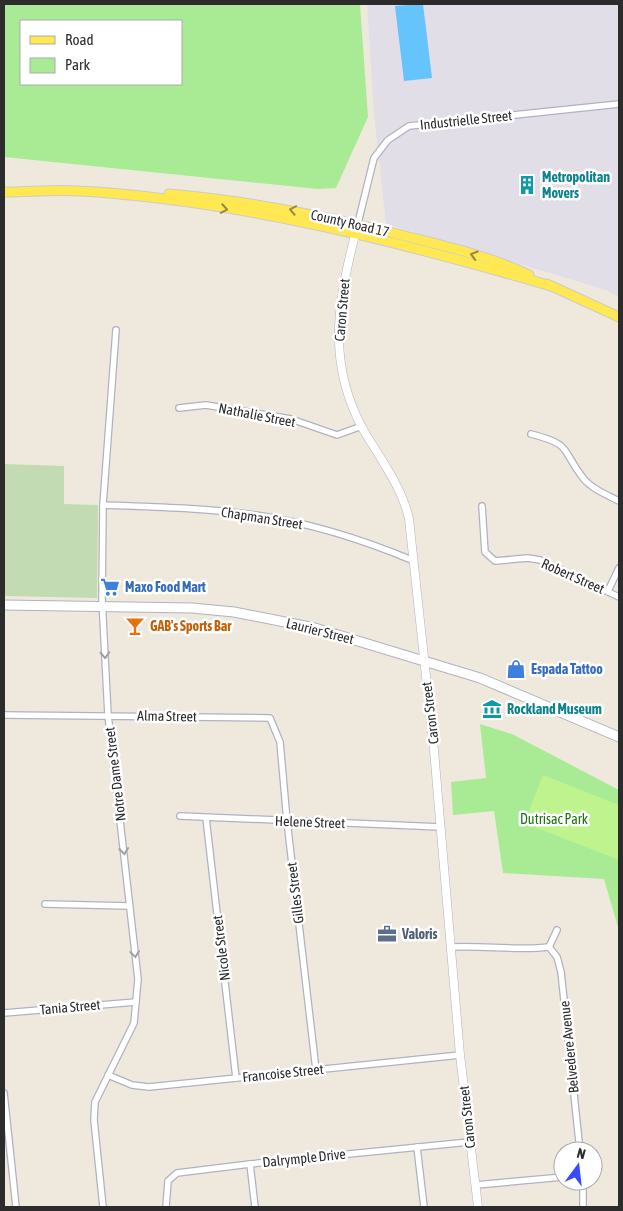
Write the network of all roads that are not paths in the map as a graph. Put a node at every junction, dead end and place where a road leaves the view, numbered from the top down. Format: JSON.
{"nodes":[{"id":1,"x":619,"y":104,"type":"edge"},
{"id":2,"x":4,"y":192,"type":"edge"},
{"id":3,"x":142,"y":196,"type":"junction"},
{"id":4,"x":358,"y":224,"type":"junction"},
{"id":5,"x":355,"y":236,"type":"junction"},
{"id":6,"x":551,"y":286,"type":"junction"},
{"id":7,"x":619,"y":317,"type":"edge"},
{"id":8,"x":116,"y":330,"type":"dead end"},
{"id":9,"x":179,"y":408,"type":"dead end"},
{"id":10,"x":362,"y":426,"type":"junction"},
{"id":11,"x":531,"y":434,"type":"dead end"},
{"id":12,"x":619,"y":501,"type":"edge"},
{"id":13,"x":103,"y":505,"type":"junction"},
{"id":14,"x":482,"y":506,"type":"dead end"},
{"id":15,"x":414,"y":561,"type":"junction"},
{"id":16,"x":619,"y":568,"type":"edge"},
{"id":17,"x":608,"y":591,"type":"junction"},
{"id":18,"x":619,"y":597,"type":"edge"},
{"id":19,"x":4,"y":606,"type":"edge"},
{"id":20,"x":102,"y":606,"type":"junction"},
{"id":21,"x":424,"y":661,"type":"junction"},
{"id":22,"x":4,"y":715,"type":"edge"},
{"id":23,"x":108,"y":715,"type":"junction"},
{"id":24,"x":270,"y":718,"type":"joint"},
{"id":25,"x":619,"y":737,"type":"edge"},
{"id":26,"x":180,"y":816,"type":"dead end"},
{"id":27,"x":206,"y":818,"type":"junction"},
{"id":28,"x":287,"y":821,"type":"junction"},
{"id":29,"x":441,"y":827,"type":"junction"},
{"id":30,"x":45,"y":904,"type":"dead end"},
{"id":31,"x":129,"y":906,"type":"junction"},
{"id":32,"x":557,"y":930,"type":"dead end"},
{"id":33,"x":450,"y":947,"type":"junction"},
{"id":34,"x":549,"y":947,"type":"junction"},
{"id":35,"x":136,"y":1002,"type":"junction"},
{"id":36,"x":4,"y":1013,"type":"edge"},
{"id":37,"x":460,"y":1055,"type":"junction"},
{"id":38,"x":316,"y":1070,"type":"junction"},
{"id":39,"x":108,"y":1075,"type":"junction"},
{"id":40,"x":236,"y":1078,"type":"junction"},
{"id":41,"x":4,"y":1093,"type":"edge"},
{"id":42,"x":579,"y":1141,"type":"edge"},
{"id":43,"x":6,"y":1142,"type":"edge"},
{"id":44,"x":469,"y":1142,"type":"junction"},
{"id":45,"x":418,"y":1147,"type":"junction"},
{"id":46,"x":250,"y":1164,"type":"junction"},
{"id":47,"x":553,"y":1178,"type":"edge"},
{"id":48,"x":476,"y":1185,"type":"junction"},
{"id":49,"x":583,"y":1191,"type":"edge"},
{"id":50,"x":16,"y":1207,"type":"edge"},
{"id":51,"x":103,"y":1207,"type":"edge"},
{"id":52,"x":166,"y":1207,"type":"edge"},
{"id":53,"x":255,"y":1207,"type":"edge"},
{"id":54,"x":424,"y":1207,"type":"edge"},
{"id":55,"x":478,"y":1207,"type":"edge"},
{"id":56,"x":583,"y":1207,"type":"edge"}],
"edges":[{"from":1,"to":4,"type":"street","name":"Industrielle Street"},
{"from":2,"to":3,"type":"main road","name":"County Road 17"},
{"from":4,"to":3,"type":"main road","name":"County Road 17","one_way":true},
{"from":3,"to":5,"type":"main road","name":"County Road 17","one_way":true},
{"from":4,"to":5,"type":"street","name":"Industrielle Street"},
{"from":6,"to":4,"type":"main road","name":"County Road 17","one_way":true},
{"from":5,"to":6,"type":"main road","name":"County Road 17"},
{"from":5,"to":10,"type":"street","name":"Caron Street"},
{"from":6,"to":7,"type":"main road","name":"County Road 17"},
{"from":8,"to":13,"type":"street","name":"Notre Dame Street"},
{"from":9,"to":10,"type":"street","name":"Nathalie Street"},
{"from":10,"to":15,"type":"street","name":"Caron Street"},
{"from":11,"to":12,"type":"street"},
{"from":13,"to":15,"type":"street","name":"Chapman Street"},
{"from":13,"to":20,"type":"street","name":"Notre Dame Street"},
{"from":14,"to":17,"type":"street","name":"Robert Street"},
{"from":15,"to":21,"type":"street","name":"Caron Street"},
{"from":16,"to":17,"type":"street"},
{"from":17,"to":18,"type":"street","name":"Robert Street"},
{"from":19,"to":20,"type":"main road","name":"Laurier Street"},
{"from":20,"to":21,"type":"main road","name":"Laurier Street"},
{"from":20,"to":23,"type":"street","name":"Notre Dame Street","one_way":true},
{"from":21,"to":25,"type":"main road","name":"Laurier Street"},
{"from":21,"to":29,"type":"street","name":"Caron Street"},
{"from":22,"to":23,"type":"street","name":"Alma Street"},
{"from":23,"to":24,"type":"street","name":"Alma Street"},
{"from":23,"to":31,"type":"street","name":"Notre Dame Street","one_way":true},
{"from":24,"to":28,"type":"street","name":"Gilles Street"},
{"from":26,"to":27,"type":"street","name":"Helene Street"},
{"from":27,"to":28,"type":"street","name":"Helene Street"},
{"from":27,"to":40,"type":"street","name":"Nicole Street"},
{"from":28,"to":29,"type":"street","name":"Helene Street"},
{"from":28,"to":38,"type":"street","name":"Gilles Street"},
{"from":29,"to":33,"type":"street","name":"Caron Street"},
{"from":30,"to":31,"type":"street"},
{"from":31,"to":35,"type":"street","name":"Notre Dame Street","one_way":true},
{"from":32,"to":34,"type":"street"},
{"from":33,"to":34,"type":"street"},
{"from":33,"to":37,"type":"street","name":"Caron Street"},
{"from":34,"to":42,"type":"street","name":"Belvedere Avenue"},
{"from":35,"to":36,"type":"street","name":"Tania Street"},
{"from":35,"to":39,"type":"street","name":"Notre Dame Street"},
{"from":37,"to":38,"type":"street","name":"Francoise Street"},
{"from":37,"to":44,"type":"street","name":"Caron Street"},
{"from":38,"to":40,"type":"street","name":"Francoise Street"},
{"from":39,"to":40,"type":"street","name":"Francoise Street"},
{"from":39,"to":51,"type":"street","name":"Notre Dame Street"},
{"from":41,"to":43,"type":"street"},
{"from":43,"to":50,"type":"street"},
{"from":44,"to":45,"type":"street","name":"Dalrymple Drive"},
{"from":44,"to":48,"type":"street","name":"Caron Street"},
{"from":45,"to":46,"type":"street","name":"Dalrymple Drive"},
{"from":45,"to":54,"type":"street"},
{"from":46,"to":52,"type":"street","name":"Dalrymple Drive"},
{"from":46,"to":53,"type":"street"},
{"from":47,"to":48,"type":"street"},
{"from":48,"to":55,"type":"street","name":"Caron Street"},
{"from":49,"to":56,"type":"street"}]}
